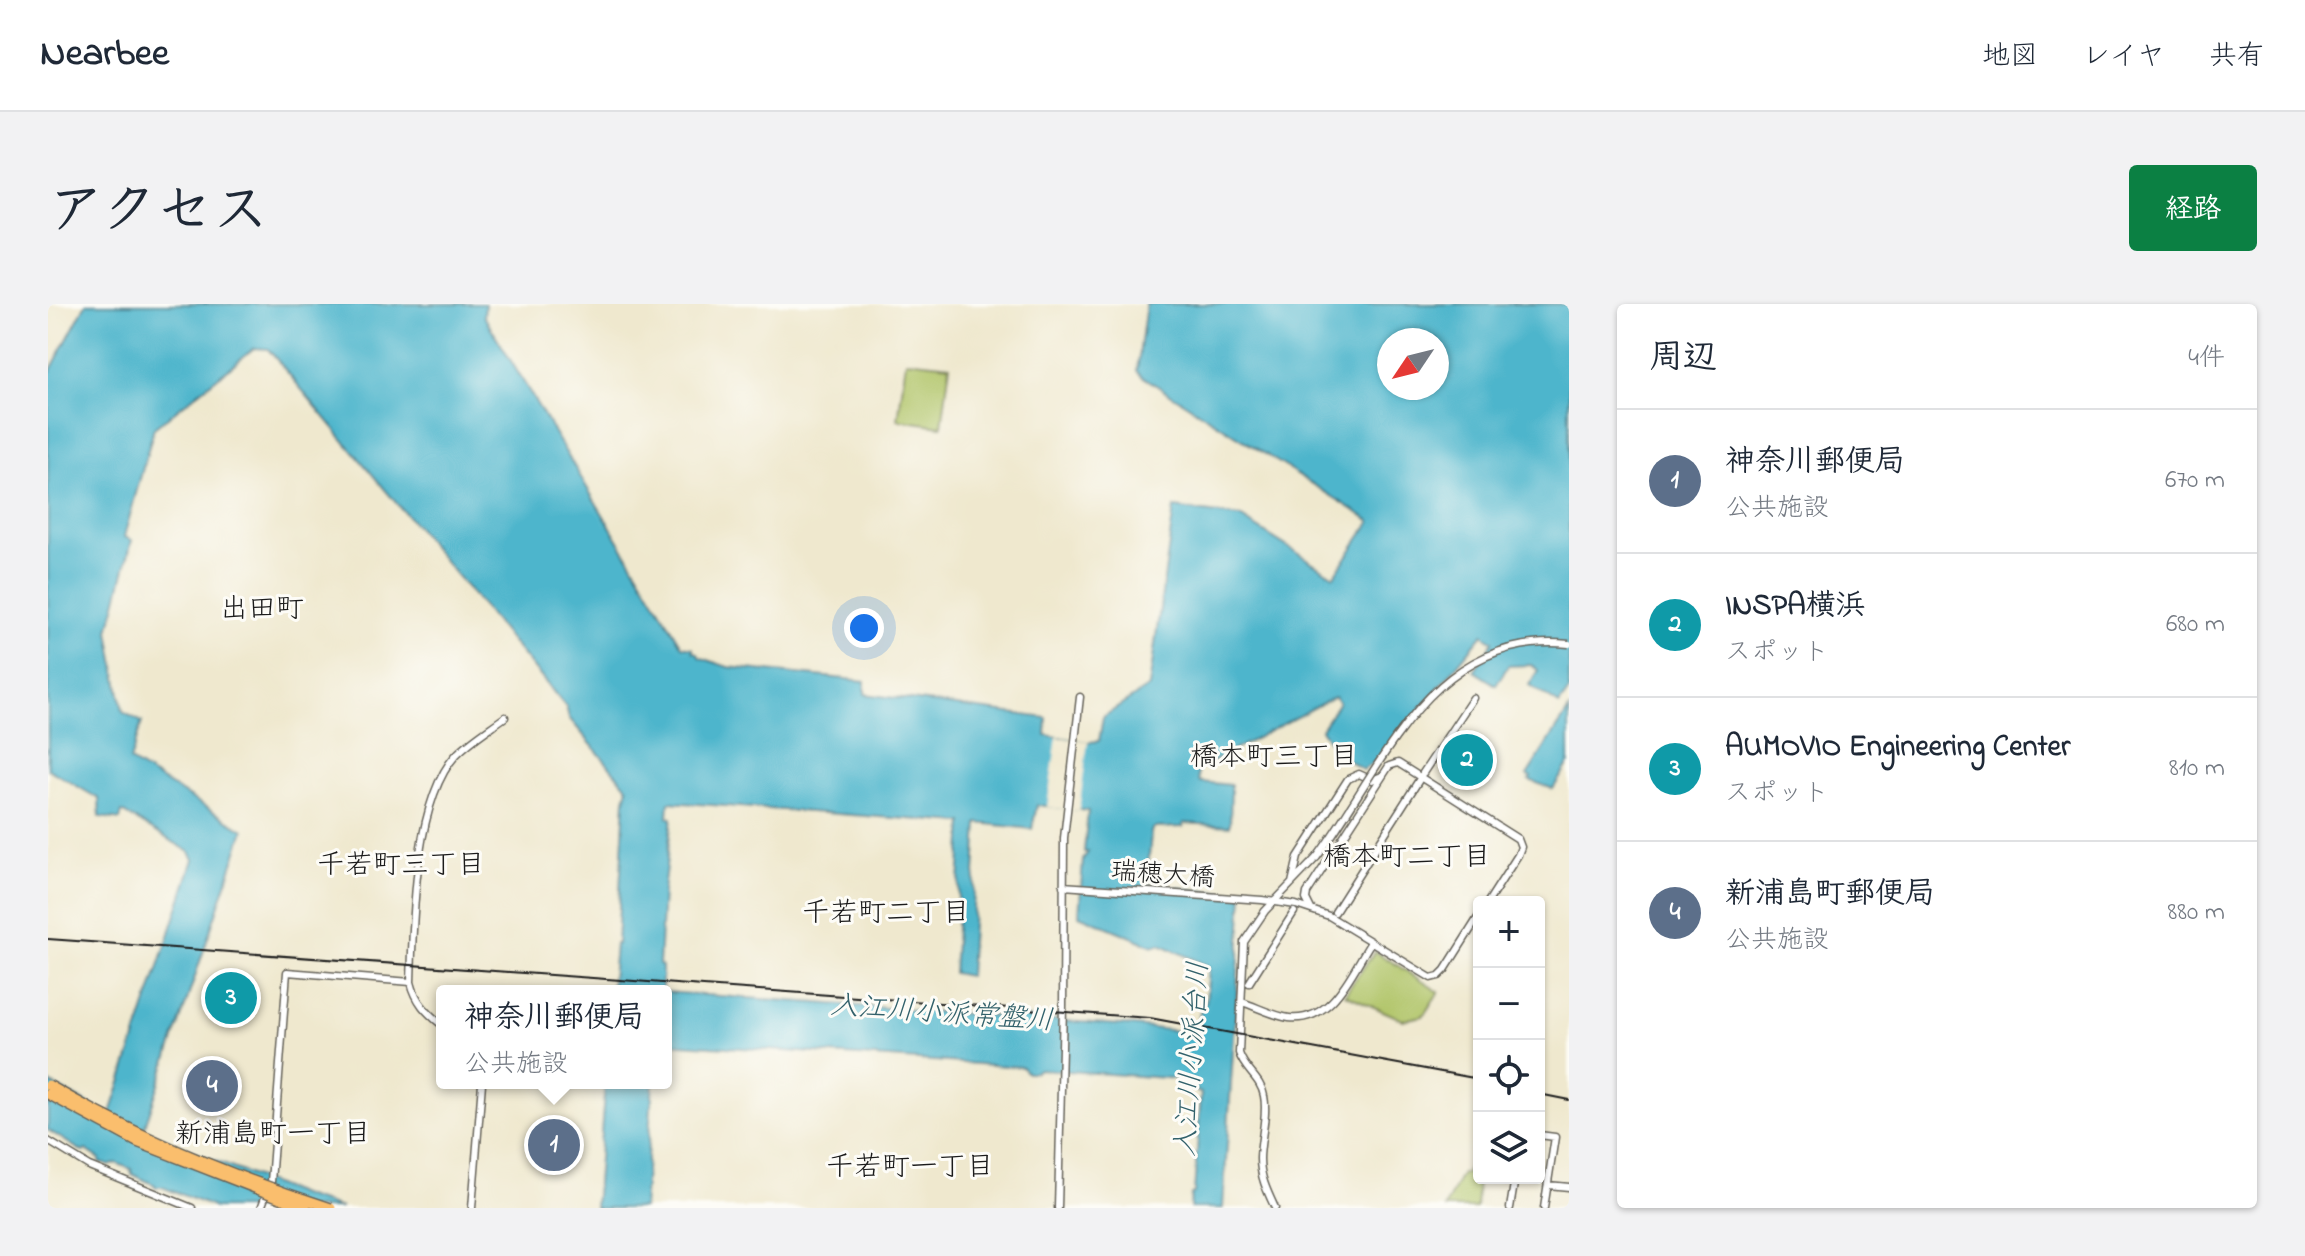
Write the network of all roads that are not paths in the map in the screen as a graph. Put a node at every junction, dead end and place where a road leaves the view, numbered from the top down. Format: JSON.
{"nodes":[{"id":1,"x":1569,"y":644,"type":"edge"},
{"id":2,"x":1080,"y":697,"type":"dead end"},
{"id":3,"x":1473,"y":698,"type":"dead end"},
{"id":4,"x":505,"y":717,"type":"dead end"},
{"id":5,"x":1383,"y":775,"type":"junction"},
{"id":6,"x":1372,"y":780,"type":"junction"},
{"id":7,"x":1373,"y":791,"type":"junction"},
{"id":8,"x":1063,"y":886,"type":"junction"},
{"id":9,"x":1291,"y":886,"type":"junction"},
{"id":10,"x":1492,"y":896,"type":"edge"},
{"id":11,"x":1275,"y":901,"type":"junction"},
{"id":12,"x":1311,"y":909,"type":"junction"},
{"id":13,"x":1294,"y":912,"type":"dead end"},
{"id":14,"x":1335,"y":912,"type":"dead end"},
{"id":15,"x":1473,"y":926,"type":"edge"},
{"id":16,"x":1371,"y":942,"type":"junction"},
{"id":17,"x":411,"y":982,"type":"junction"},
{"id":18,"x":1249,"y":983,"type":"dead end"},
{"id":19,"x":1242,"y":1002,"type":"junction"},
{"id":20,"x":436,"y":1020,"type":"edge"},
{"id":21,"x":48,"y":1085,"type":"edge"},
{"id":22,"x":482,"y":1089,"type":"edge"},
{"id":23,"x":48,"y":1094,"type":"edge"},
{"id":24,"x":1545,"y":1136,"type":"edge"},
{"id":25,"x":48,"y":1141,"type":"edge"},
{"id":26,"x":1514,"y":1184,"type":"edge"},
{"id":27,"x":1548,"y":1185,"type":"junction"},
{"id":28,"x":1569,"y":1187,"type":"edge"},
{"id":29,"x":192,"y":1208,"type":"edge"},
{"id":30,"x":261,"y":1208,"type":"edge"},
{"id":31,"x":306,"y":1208,"type":"edge"},
{"id":32,"x":331,"y":1208,"type":"edge"},
{"id":33,"x":472,"y":1208,"type":"edge"},
{"id":34,"x":1058,"y":1208,"type":"edge"},
{"id":35,"x":1275,"y":1208,"type":"edge"},
{"id":36,"x":1510,"y":1208,"type":"edge"},
{"id":37,"x":1544,"y":1208,"type":"edge"}],
"edges":[{"from":1,"to":9,"type":"street","bridge":true},
{"from":2,"to":8,"type":"street"},
{"from":3,"to":14,"type":"street"},
{"from":4,"to":17,"type":"street"},
{"from":5,"to":6,"type":"street"},
{"from":5,"to":7,"type":"street"},
{"from":5,"to":10,"type":"street"},
{"from":6,"to":7,"type":"street"},
{"from":6,"to":9,"type":"street"},
{"from":7,"to":12,"type":"street"},
{"from":8,"to":11,"type":"street","name":"瑞穂大橋"},
{"from":8,"to":34,"type":"street"},
{"from":9,"to":11,"type":"street"},
{"from":11,"to":12,"type":"street"},
{"from":11,"to":19,"type":"street"},
{"from":12,"to":16,"type":"street"},
{"from":13,"to":18,"type":"street"},
{"from":15,"to":16,"type":"street"},
{"from":16,"to":19,"type":"street"},
{"from":17,"to":20,"type":"street"},
{"from":17,"to":30,"type":"street","bridge":true},
{"from":19,"to":35,"type":"street"},
{"from":21,"to":32,"type":"highway","bridge":true},
{"from":22,"to":33,"type":"street"},
{"from":23,"to":31,"type":"highway","bridge":true},
{"from":24,"to":27,"type":"street"},
{"from":25,"to":29,"type":"street"},
{"from":26,"to":36,"type":"street"},
{"from":27,"to":28,"type":"street"},
{"from":27,"to":37,"type":"street"}]}
